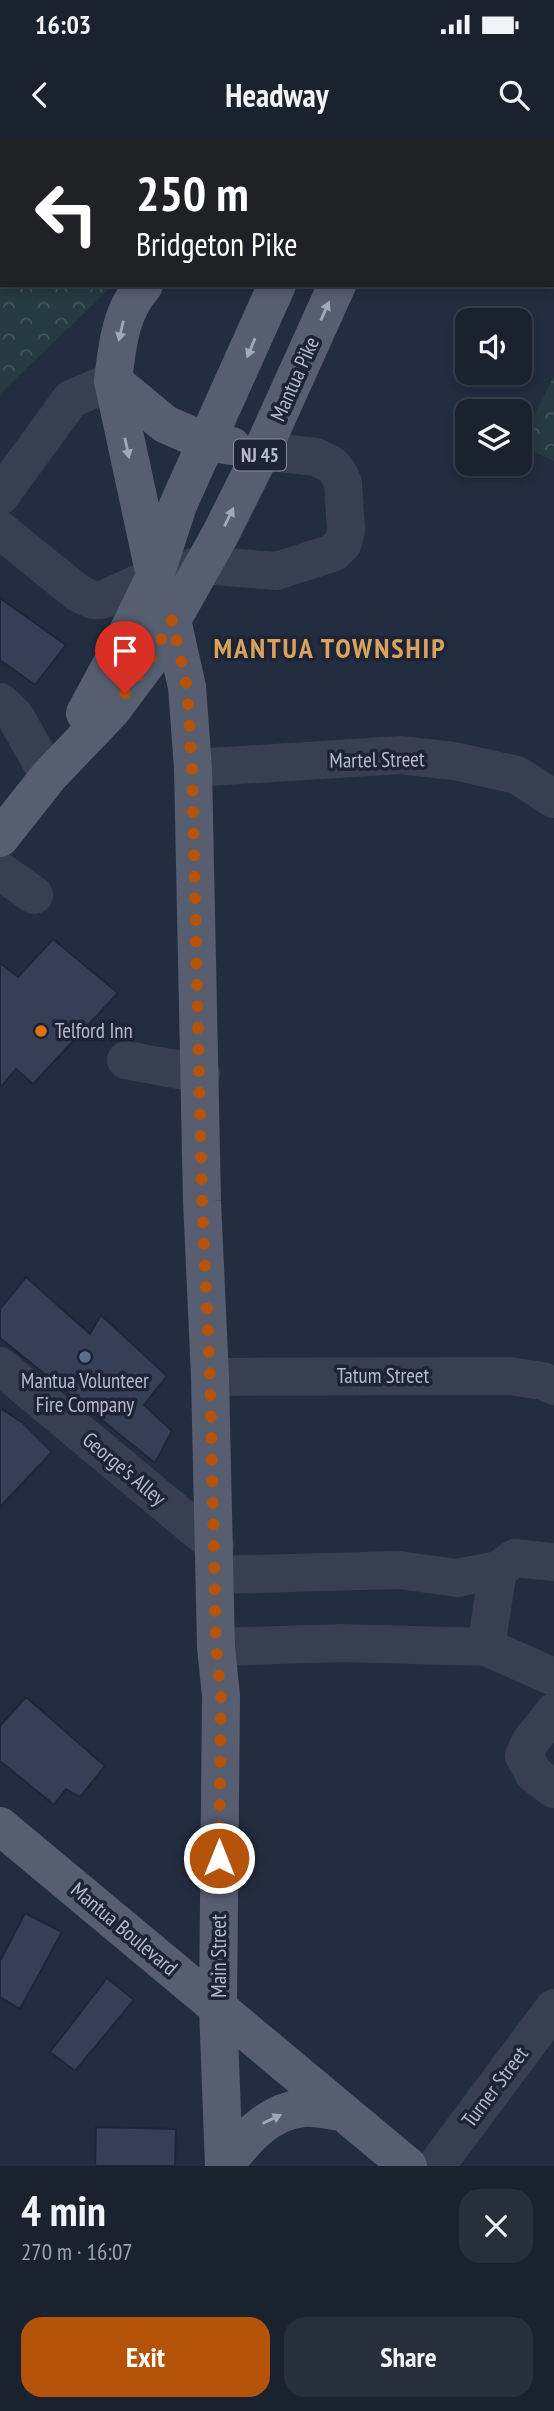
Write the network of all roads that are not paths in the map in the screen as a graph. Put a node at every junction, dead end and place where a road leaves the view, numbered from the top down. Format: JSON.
{"nodes":[{"id":1,"x":142,"y":287,"type":"edge"},
{"id":2,"x":277,"y":287,"type":"edge"},
{"id":3,"x":336,"y":287,"type":"edge"},
{"id":4,"x":113,"y":381,"type":"junction"},
{"id":5,"x":206,"y":442,"type":"junction"},
{"id":6,"x":262,"y":451,"type":"junction"},
{"id":7,"x":0,"y":496,"type":"edge"},
{"id":8,"x":0,"y":530,"type":"edge"},
{"id":9,"x":203,"y":565,"type":"junction"},
{"id":10,"x":155,"y":576,"type":"junction"},
{"id":11,"x":172,"y":620,"type":"junction"},
{"id":12,"x":0,"y":702,"type":"edge"},
{"id":13,"x":192,"y":768,"type":"junction"},
{"id":14,"x":49,"y":776,"type":"junction"},
{"id":15,"x":554,"y":799,"type":"edge"},
{"id":16,"x":0,"y":838,"type":"edge"},
{"id":17,"x":0,"y":871,"type":"edge"},
{"id":18,"x":34,"y":895,"type":"dead end"},
{"id":19,"x":126,"y":1060,"type":"dead end"},
{"id":20,"x":201,"y":1074,"type":"junction"},
{"id":21,"x":0,"y":1366,"type":"edge"},
{"id":22,"x":210,"y":1377,"type":"junction"},
{"id":23,"x":554,"y":1386,"type":"edge"},
{"id":24,"x":215,"y":1560,"type":"junction"},
{"id":25,"x":554,"y":1562,"type":"edge"},
{"id":26,"x":498,"y":1570,"type":"junction"},
{"id":27,"x":216,"y":1647,"type":"junction"},
{"id":28,"x":485,"y":1647,"type":"junction"},
{"id":29,"x":554,"y":1677,"type":"edge"},
{"id":30,"x":554,"y":1712,"type":"edge"},
{"id":31,"x":554,"y":1789,"type":"edge"},
{"id":32,"x":0,"y":1826,"type":"edge"},
{"id":33,"x":218,"y":2008,"type":"junction"},
{"id":34,"x":554,"y":2008,"type":"edge"},
{"id":35,"x":343,"y":2112,"type":"junction"},
{"id":36,"x":224,"y":2166,"type":"edge"},
{"id":37,"x":408,"y":2166,"type":"edge"},
{"id":38,"x":436,"y":2166,"type":"edge"}],
"edges":[{"from":1,"to":4,"type":"main road","name":"Main Street","one_way":true},
{"from":2,"to":5,"type":"main road","number":"NJ 45","one_way":true},
{"from":6,"to":3,"type":"main road","name":"Mantua Pike","number":"NJ 45","one_way":true},
{"from":4,"to":5,"type":"main road"},
{"from":4,"to":7,"type":"street"},
{"from":4,"to":10,"type":"main road","name":"Main Street","one_way":true},
{"from":5,"to":6,"type":"main road"},
{"from":5,"to":10,"type":"main road","number":"NJ 45"},
{"from":9,"to":6,"type":"main road","name":"Mantua Pike","number":"NJ 45","one_way":true},
{"from":6,"to":9,"type":"street"},
{"from":8,"to":10,"type":"street"},
{"from":9,"to":10,"type":"street"},
{"from":9,"to":11,"type":"main road","name":"Mantua Pike","number":"NJ 45"},
{"from":10,"to":11,"type":"main road","name":"Main Street"},
{"from":10,"to":14,"type":"main road","number":"NJ 45"},
{"from":11,"to":13,"type":"main road","name":"Main Street"},
{"from":11,"to":14,"type":"main road","number":"NJ 45"},
{"from":12,"to":14,"type":"street"},
{"from":13,"to":15,"type":"street","name":"Martel Street"},
{"from":13,"to":20,"type":"main road","name":"Main Street"},
{"from":14,"to":16,"type":"main road","number":"NJ 45"},
{"from":17,"to":18,"type":"street"},
{"from":19,"to":20,"type":"street"},
{"from":20,"to":22,"type":"main road","name":"Main Street"},
{"from":21,"to":24,"type":"street","name":"George's Alley"},
{"from":22,"to":23,"type":"street","name":"Tatum Street"},
{"from":22,"to":24,"type":"main road","name":"Main Street"},
{"from":24,"to":26,"type":"street"},
{"from":24,"to":27,"type":"main road","name":"Main Street"},
{"from":25,"to":26,"type":"street"},
{"from":26,"to":28,"type":"street"},
{"from":27,"to":28,"type":"street"},
{"from":27,"to":33,"type":"main road","name":"Main Street"},
{"from":28,"to":29,"type":"street"},
{"from":30,"to":31,"type":"street"},
{"from":32,"to":33,"type":"main road","name":"Mantua Boulevard"},
{"from":33,"to":35,"type":"main road","name":"Mantua Boulevard"},
{"from":33,"to":36,"type":"main road","name":"Main Street"},
{"from":34,"to":38,"type":"street","name":"Turner Street"},
{"from":36,"to":35,"type":"main road","one_way":true},
{"from":35,"to":37,"type":"main road","name":"Mantua Boulevard"}]}
